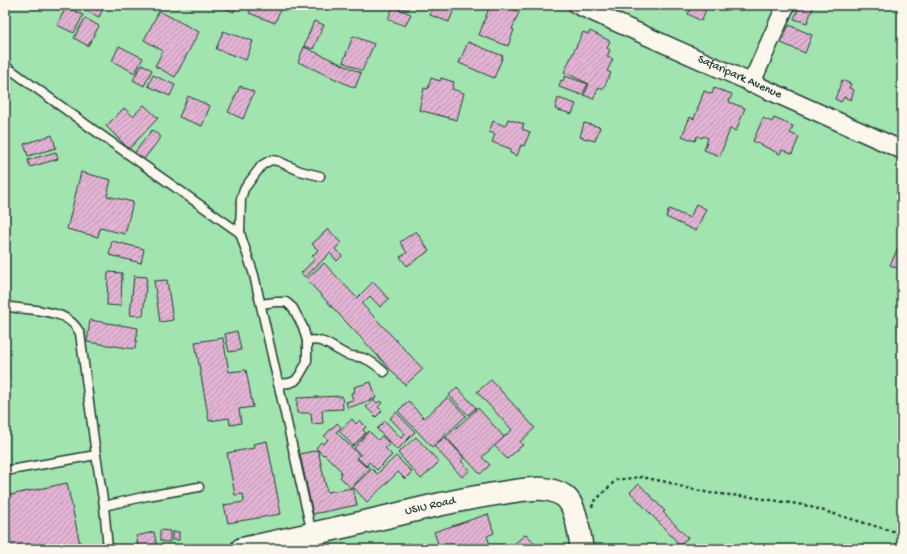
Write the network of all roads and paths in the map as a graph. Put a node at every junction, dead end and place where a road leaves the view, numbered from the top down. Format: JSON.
{"nodes":[{"id":1,"x":577,"y":5,"type":"edge"},
{"id":2,"x":786,"y":5,"type":"edge"},
{"id":3,"x":8,"y":67,"type":"dead end"},
{"id":4,"x":751,"y":84,"type":"junction"},
{"id":5,"x":902,"y":150,"type":"edge"},
{"id":6,"x":320,"y":176,"type":"dead end"},
{"id":7,"x":240,"y":233,"type":"junction"},
{"id":8,"x":261,"y":304,"type":"junction"},
{"id":9,"x":5,"y":306,"type":"edge"},
{"id":10,"x":307,"y":341,"type":"junction"},
{"id":11,"x":384,"y":372,"type":"dead end"},
{"id":12,"x":278,"y":384,"type":"junction"},
{"id":13,"x":96,"y":455,"type":"junction"},
{"id":14,"x":5,"y":471,"type":"edge"},
{"id":15,"x":199,"y":487,"type":"dead end"},
{"id":16,"x":104,"y":506,"type":"junction"},
{"id":17,"x":312,"y":534,"type":"junction"},
{"id":18,"x":902,"y":534,"type":"edge"},
{"id":19,"x":580,"y":540,"type":"edge"},
{"id":20,"x":108,"y":549,"type":"edge"},
{"id":21,"x":242,"y":549,"type":"edge"}],
"edges":[{"from":1,"to":4,"type":"street","name":"Safaripark Avenue"},
{"from":2,"to":4,"type":"street"},
{"from":3,"to":7,"type":"lane"},
{"from":4,"to":5,"type":"street","name":"Safaripark Avenue"},
{"from":6,"to":7,"type":"lane"},
{"from":7,"to":8,"type":"lane"},
{"from":8,"to":10,"type":"lane"},
{"from":8,"to":12,"type":"lane"},
{"from":9,"to":13,"type":"lane"},
{"from":10,"to":11,"type":"lane"},
{"from":10,"to":12,"type":"lane"},
{"from":12,"to":17,"type":"lane"},
{"from":13,"to":14,"type":"lane"},
{"from":13,"to":16,"type":"lane"},
{"from":15,"to":16,"type":"lane"},
{"from":16,"to":20,"type":"lane"},
{"from":17,"to":19,"type":"street","name":"USIU Road"},
{"from":17,"to":21,"type":"street","name":"USIU Road"},
{"from":18,"to":19,"type":"path"}]}
